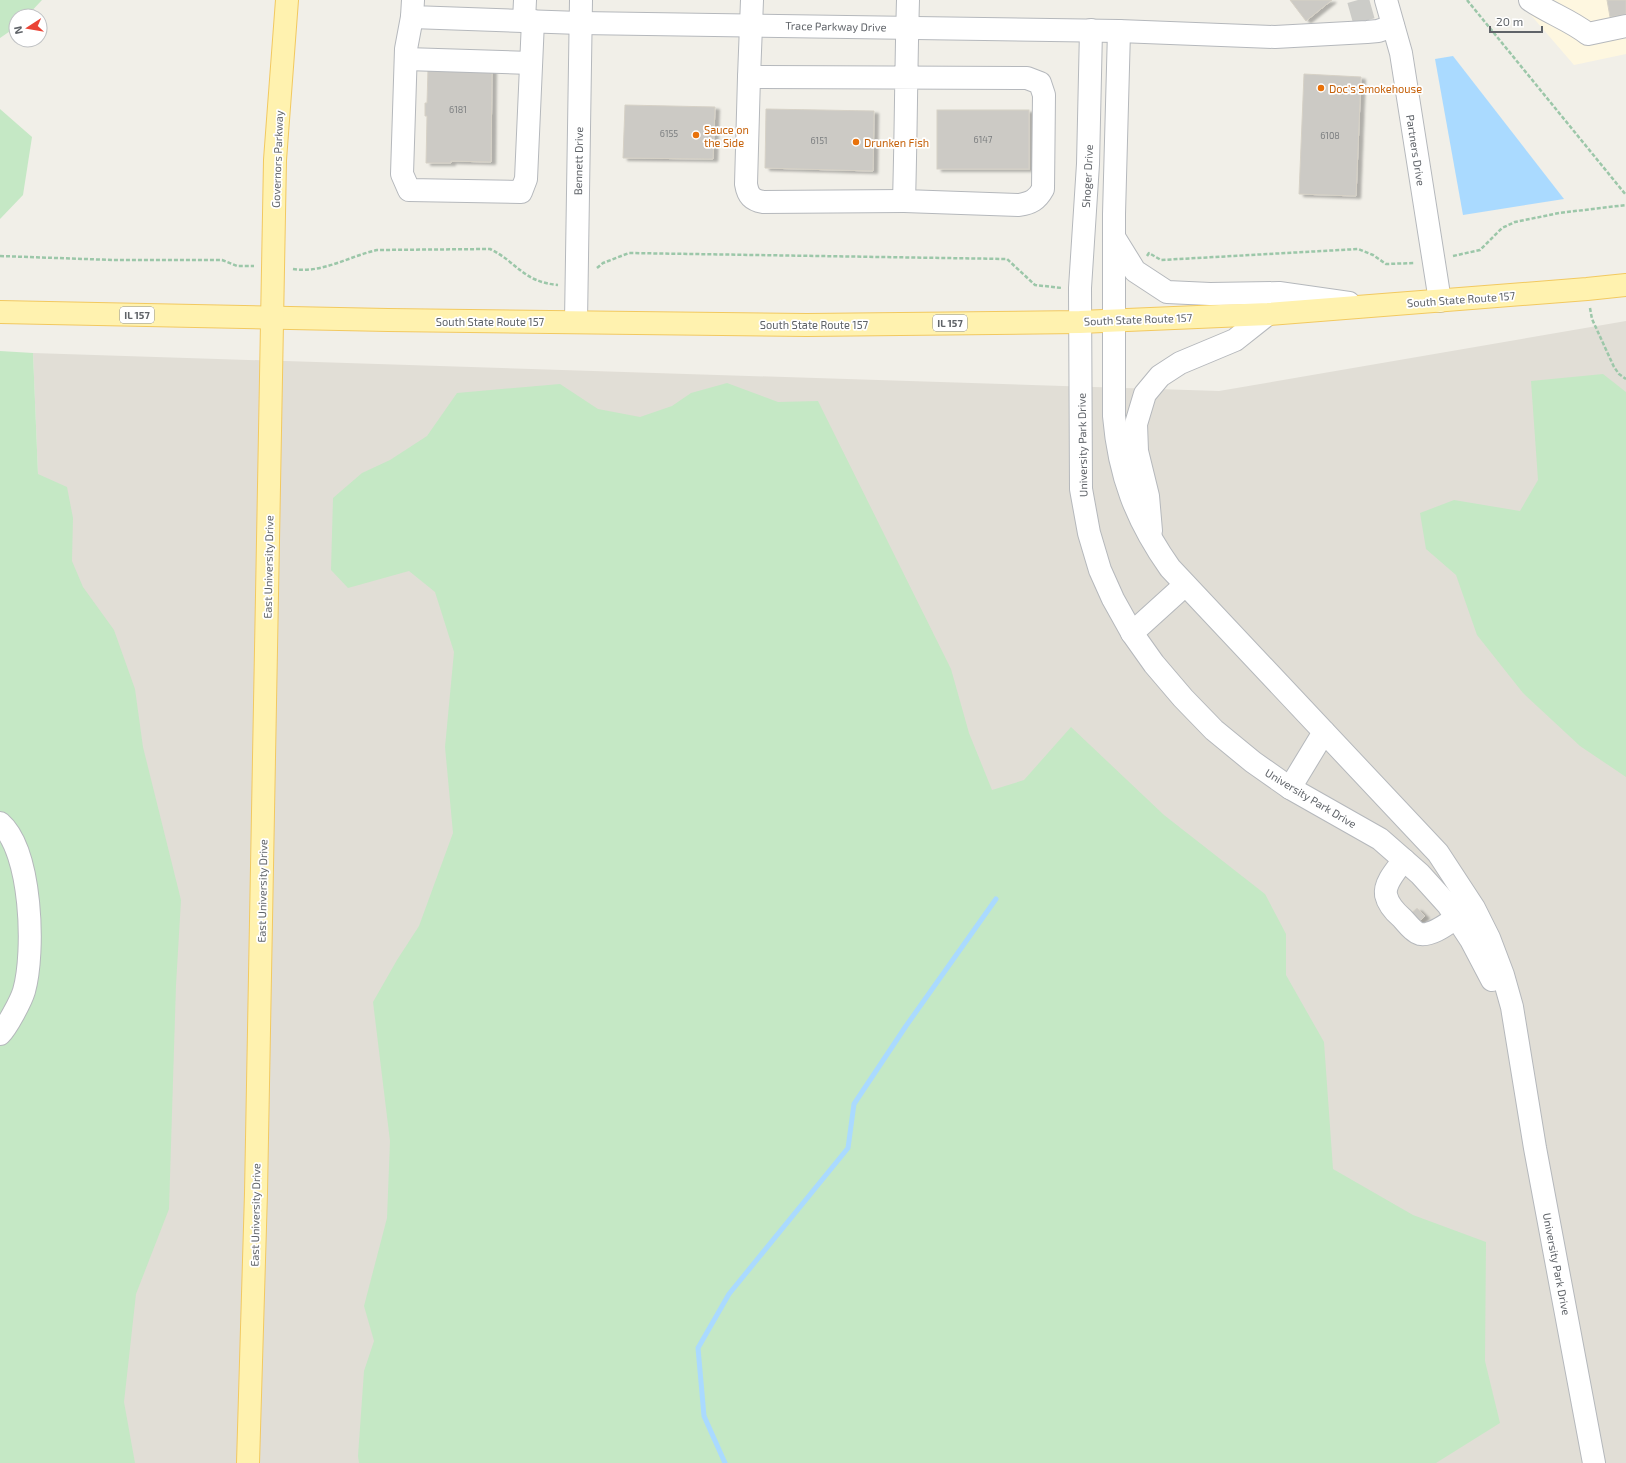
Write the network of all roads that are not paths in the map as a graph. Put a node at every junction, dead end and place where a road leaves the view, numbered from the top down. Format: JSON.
{"nodes":[{"id":1,"x":287,"y":0,"type":"edge"},
{"id":2,"x":580,"y":0,"type":"edge"},
{"id":3,"x":752,"y":0,"type":"edge"},
{"id":4,"x":908,"y":0,"type":"edge"},
{"id":5,"x":1386,"y":0,"type":"edge"},
{"id":6,"x":1530,"y":0,"type":"edge"},
{"id":7,"x":413,"y":9,"type":"edge"},
{"id":8,"x":528,"y":14,"type":"edge"},
{"id":9,"x":580,"y":23,"type":"junction"},
{"id":10,"x":751,"y":25,"type":"junction"},
{"id":11,"x":1393,"y":26,"type":"junction"},
{"id":12,"x":1626,"y":26,"type":"edge"},
{"id":13,"x":907,"y":27,"type":"junction"},
{"id":14,"x":1091,"y":30,"type":"junction"},
{"id":15,"x":1119,"y":31,"type":"junction"},
{"id":16,"x":406,"y":59,"type":"junction"},
{"id":17,"x":531,"y":63,"type":"junction"},
{"id":18,"x":749,"y":76,"type":"junction"},
{"id":19,"x":907,"y":76,"type":"junction"},
{"id":20,"x":904,"y":201,"type":"junction"},
{"id":21,"x":1114,"y":237,"type":"junction"},
{"id":22,"x":1626,"y":284,"type":"edge"},
{"id":23,"x":1440,"y":301,"type":"junction"},
{"id":24,"x":1370,"y":306,"type":"junction"},
{"id":25,"x":0,"y":312,"type":"edge"},
{"id":26,"x":1268,"y":314,"type":"junction"},
{"id":27,"x":274,"y":318,"type":"junction"},
{"id":28,"x":1114,"y":321,"type":"junction"},
{"id":29,"x":576,"y":322,"type":"junction"},
{"id":30,"x":1080,"y":322,"type":"junction"},
{"id":31,"x":1152,"y":542,"type":"junction"},
{"id":32,"x":1185,"y":585,"type":"junction"},
{"id":33,"x":1132,"y":633,"type":"junction"},
{"id":34,"x":1324,"y":732,"type":"junction"},
{"id":35,"x":1290,"y":788,"type":"junction"},
{"id":36,"x":0,"y":823,"type":"edge"},
{"id":37,"x":1404,"y":860,"type":"junction"},
{"id":38,"x":1456,"y":918,"type":"junction"},
{"id":39,"x":0,"y":1034,"type":"edge"},
{"id":40,"x":1521,"y":1064,"type":"junction"},
{"id":41,"x":248,"y":1463,"type":"edge"},
{"id":42,"x":1594,"y":1463,"type":"edge"}],
"edges":[{"from":1,"to":27,"type":"main road","name":"Governors Parkway"},
{"from":2,"to":9,"type":"street","name":"Bennett Drive"},
{"from":3,"to":10,"type":"street"},
{"from":4,"to":13,"type":"street"},
{"from":5,"to":11,"type":"street","name":"Partners Drive"},
{"from":6,"to":12,"type":"street"},
{"from":7,"to":8,"type":"street","name":"Trace Parkway Drive"},
{"from":7,"to":16,"type":"street"},
{"from":8,"to":9,"type":"street","name":"Trace Parkway Drive"},
{"from":8,"to":17,"type":"street"},
{"from":9,"to":10,"type":"street","name":"Trace Parkway Drive"},
{"from":9,"to":29,"type":"street","name":"Bennett Drive"},
{"from":10,"to":13,"type":"street","name":"Trace Parkway Drive"},
{"from":10,"to":18,"type":"street"},
{"from":11,"to":15,"type":"street","name":"Trace Parkway Drive"},
{"from":11,"to":23,"type":"street","name":"Partners Drive"},
{"from":13,"to":14,"type":"street","name":"Trace Parkway Drive"},
{"from":13,"to":19,"type":"street"},
{"from":14,"to":15,"type":"street","name":"Trace Parkway Drive"},
{"from":14,"to":30,"type":"street","name":"Shoger Drive"},
{"from":15,"to":21,"type":"street"},
{"from":16,"to":17,"type":"street"},
{"from":16,"to":17,"type":"street"},
{"from":18,"to":19,"type":"street"},
{"from":18,"to":20,"type":"street"},
{"from":19,"to":20,"type":"street"},
{"from":19,"to":20,"type":"street"},
{"from":21,"to":24,"type":"street"},
{"from":21,"to":28,"type":"street"},
{"from":22,"to":23,"type":"main road","name":"South State Route 157","number":"IL 157"},
{"from":23,"to":24,"type":"main road","name":"South State Route 157","number":"IL 157"},
{"from":24,"to":26,"type":"main road","name":"South State Route 157","number":"IL 157"},
{"from":25,"to":27,"type":"main road","name":"South State Route 157","number":"IL 157"},
{"from":26,"to":28,"type":"main road","name":"South State Route 157","number":"IL 157"},
{"from":26,"to":31,"type":"street","name":"University Park Drive"},
{"from":27,"to":29,"type":"main road","name":"South State Route 157","number":"IL 157"},
{"from":27,"to":41,"type":"main road","name":"East University Drive"},
{"from":28,"to":30,"type":"main road","name":"South State Route 157","number":"IL 157"},
{"from":28,"to":31,"type":"street","name":"University Park Drive"},
{"from":29,"to":30,"type":"main road","name":"South State Route 157","number":"IL 157"},
{"from":30,"to":33,"type":"street","name":"University Park Drive"},
{"from":31,"to":32,"type":"street","name":"University Park Drive"},
{"from":32,"to":33,"type":"street"},
{"from":32,"to":34,"type":"street","name":"University Park Drive"},
{"from":33,"to":35,"type":"street","name":"University Park Drive"},
{"from":34,"to":35,"type":"street"},
{"from":34,"to":40,"type":"street","name":"University Park Drive"},
{"from":35,"to":37,"type":"street","name":"University Park Drive"},
{"from":36,"to":39,"type":"street"},
{"from":37,"to":38,"type":"street","name":"University Park Drive"},
{"from":37,"to":38,"type":"street"},
{"from":38,"to":40,"type":"street","name":"University Park Drive"},
{"from":40,"to":42,"type":"street","name":"University Park Drive"}]}
